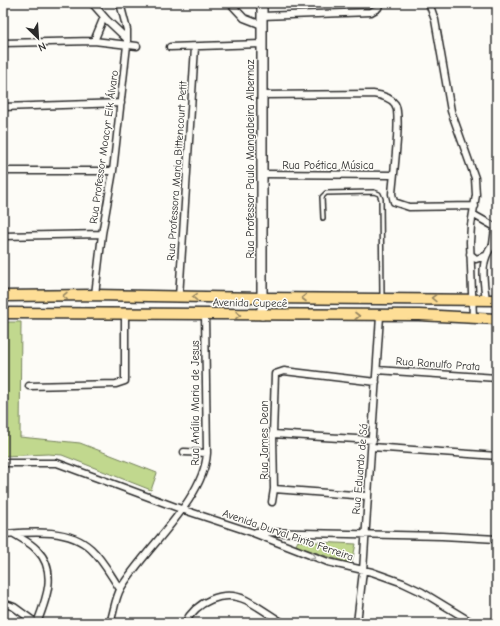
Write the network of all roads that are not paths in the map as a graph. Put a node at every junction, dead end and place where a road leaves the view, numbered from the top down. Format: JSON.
{"nodes":[{"id":1,"x":92,"y":3,"type":"edge"},
{"id":2,"x":120,"y":3,"type":"edge"},
{"id":3,"x":230,"y":3,"type":"edge"},
{"id":4,"x":262,"y":3,"type":"edge"},
{"id":5,"x":429,"y":3,"type":"edge"},
{"id":6,"x":380,"y":5,"type":"edge"},
{"id":7,"x":262,"y":16,"type":"junction"},
{"id":8,"x":104,"y":17,"type":"junction"},
{"id":9,"x":262,"y":25,"type":"junction"},
{"id":10,"x":94,"y":41,"type":"junction"},
{"id":11,"x":127,"y":42,"type":"junction"},
{"id":12,"x":3,"y":43,"type":"edge"},
{"id":13,"x":262,"y":44,"type":"junction"},
{"id":14,"x":137,"y":46,"type":"dead end"},
{"id":15,"x":170,"y":47,"type":"dead end"},
{"id":16,"x":195,"y":47,"type":"junction"},
{"id":17,"x":261,"y":95,"type":"junction"},
{"id":18,"x":121,"y":103,"type":"junction"},
{"id":19,"x":3,"y":107,"type":"edge"},
{"id":20,"x":113,"y":171,"type":"junction"},
{"id":21,"x":3,"y":172,"type":"edge"},
{"id":22,"x":262,"y":174,"type":"junction"},
{"id":23,"x":393,"y":175,"type":"junction"},
{"id":24,"x":475,"y":206,"type":"junction"},
{"id":25,"x":474,"y":215,"type":"junction"},
{"id":26,"x":323,"y":218,"type":"dead end"},
{"id":27,"x":496,"y":228,"type":"edge"},
{"id":28,"x":102,"y":234,"type":"junction"},
{"id":29,"x":3,"y":236,"type":"edge"},
{"id":30,"x":495,"y":243,"type":"edge"},
{"id":31,"x":470,"y":254,"type":"junction"},
{"id":32,"x":485,"y":256,"type":"junction"},
{"id":33,"x":95,"y":295,"type":"junction"},
{"id":34,"x":3,"y":296,"type":"edge"},
{"id":35,"x":179,"y":296,"type":"junction"},
{"id":36,"x":262,"y":298,"type":"junction"},
{"id":37,"x":382,"y":298,"type":"junction"},
{"id":38,"x":473,"y":298,"type":"junction"},
{"id":39,"x":486,"y":299,"type":"junction"},
{"id":40,"x":497,"y":300,"type":"edge"},
{"id":41,"x":125,"y":312,"type":"junction"},
{"id":42,"x":3,"y":313,"type":"edge"},
{"id":43,"x":205,"y":314,"type":"junction"},
{"id":44,"x":262,"y":315,"type":"junction"},
{"id":45,"x":380,"y":316,"type":"junction"},
{"id":46,"x":473,"y":317,"type":"junction"},
{"id":47,"x":497,"y":319,"type":"edge"},
{"id":48,"x":377,"y":370,"type":"junction"},
{"id":49,"x":497,"y":378,"type":"edge"},
{"id":50,"x":376,"y":382,"type":"junction"},
{"id":51,"x":29,"y":386,"type":"dead end"},
{"id":52,"x":273,"y":434,"type":"junction"},
{"id":53,"x":373,"y":440,"type":"junction"},
{"id":54,"x":372,"y":447,"type":"junction"},
{"id":55,"x":184,"y":452,"type":"dead end"},
{"id":56,"x":207,"y":453,"type":"junction"},
{"id":57,"x":497,"y":456,"type":"edge"},
{"id":58,"x":3,"y":463,"type":"edge"},
{"id":59,"x":274,"y":489,"type":"junction"},
{"id":60,"x":367,"y":496,"type":"junction"},
{"id":61,"x":272,"y":502,"type":"dead end"},
{"id":62,"x":181,"y":509,"type":"junction"},
{"id":63,"x":251,"y":532,"type":"junction"},
{"id":64,"x":14,"y":533,"type":"junction"},
{"id":65,"x":3,"y":534,"type":"edge"},
{"id":66,"x":365,"y":535,"type":"junction"},
{"id":67,"x":497,"y":539,"type":"edge"},
{"id":68,"x":363,"y":571,"type":"junction"},
{"id":69,"x":120,"y":589,"type":"junction"},
{"id":70,"x":3,"y":603,"type":"edge"},
{"id":71,"x":36,"y":623,"type":"edge"},
{"id":72,"x":110,"y":623,"type":"edge"},
{"id":73,"x":185,"y":623,"type":"edge"},
{"id":74,"x":283,"y":623,"type":"edge"},
{"id":75,"x":357,"y":623,"type":"edge"},
{"id":76,"x":473,"y":623,"type":"edge"}],
"edges":[{"from":1,"to":8,"type":"street"},
{"from":2,"to":11,"type":"street","name":"Rua Professor Moacyr Eik Álvaro"},
{"from":3,"to":9,"type":"street"},
{"from":4,"to":7,"type":"street","name":"Rua Professor Paulo Mangabeira Albernaz"},
{"from":5,"to":24,"type":"street"},
{"from":6,"to":7,"type":"street"},
{"from":7,"to":9,"type":"street","name":"Rua Professor Paulo Mangabeira Albernaz"},
{"from":8,"to":10,"type":"street"},
{"from":8,"to":11,"type":"street"},
{"from":9,"to":13,"type":"street","name":"Rua Professor Paulo Mangabeira Albernaz"},
{"from":10,"to":11,"type":"street"},
{"from":10,"to":12,"type":"street"},
{"from":11,"to":14,"type":"street"},
{"from":11,"to":18,"type":"street","name":"Rua Professor Moacyr Eik Álvaro"},
{"from":13,"to":16,"type":"street"},
{"from":13,"to":17,"type":"street","name":"Rua Professor Paulo Mangabeira Albernaz"},
{"from":15,"to":16,"type":"street"},
{"from":16,"to":35,"type":"street","name":"Rua Professora Maria Bittencourt Petit"},
{"from":17,"to":22,"type":"street","name":"Rua Professor Paulo Mangabeira Albernaz"},
{"from":17,"to":23,"type":"street"},
{"from":18,"to":19,"type":"street"},
{"from":18,"to":20,"type":"street","name":"Rua Professor Moacyr Eik Álvaro"},
{"from":20,"to":21,"type":"street"},
{"from":20,"to":28,"type":"street","name":"Rua Professor Moacyr Eik Álvaro"},
{"from":22,"to":23,"type":"street","name":"Rua Poética Música"},
{"from":22,"to":36,"type":"street","name":"Rua Professor Paulo Mangabeira Albernaz"},
{"from":23,"to":24,"type":"street"},
{"from":24,"to":25,"type":"street"},
{"from":25,"to":27,"type":"street"},
{"from":25,"to":31,"type":"street"},
{"from":26,"to":37,"type":"lane"},
{"from":27,"to":30,"type":"street"},
{"from":28,"to":29,"type":"street"},
{"from":28,"to":33,"type":"street","name":"Rua Professor Moacyr Eik Álvaro"},
{"from":30,"to":32,"type":"street"},
{"from":31,"to":32,"type":"street"},
{"from":31,"to":38,"type":"street"},
{"from":32,"to":39,"type":"street"},
{"from":33,"to":34,"type":"main road","name":"Avenida Cupecê","one_way":true},
{"from":33,"to":35,"type":"main road","name":"Avenida Cupecê"},
{"from":36,"to":35,"type":"main road","name":"Avenida Cupecê","one_way":true},
{"from":37,"to":36,"type":"main road","name":"Avenida Cupecê","one_way":true},
{"from":36,"to":44,"type":"street","name":"Rua Professor Paulo Mangabeira Albernaz"},
{"from":38,"to":37,"type":"main road","name":"Avenida Cupecê","one_way":true},
{"from":38,"to":39,"type":"main road","name":"Avenida Cupecê"},
{"from":38,"to":46,"type":"street"},
{"from":39,"to":40,"type":"main road","name":"Avenida Cupecê"},
{"from":41,"to":42,"type":"main road","name":"Avenida Cupecê"},
{"from":41,"to":43,"type":"main road","name":"Avenida Cupecê"},
{"from":41,"to":51,"type":"street"},
{"from":43,"to":44,"type":"main road","name":"Avenida Cupecê","one_way":true},
{"from":43,"to":56,"type":"street","name":"Rua Anália Maria de Jesus"},
{"from":44,"to":45,"type":"main road","name":"Avenida Cupecê","one_way":true},
{"from":45,"to":46,"type":"main road","name":"Avenida Cupecê"},
{"from":45,"to":48,"type":"street","name":"Rua Eduardo de Sá"},
{"from":46,"to":47,"type":"main road","name":"Avenida Cupecê"},
{"from":48,"to":49,"type":"street","name":"Rua Ranulfo Prata"},
{"from":48,"to":50,"type":"street","name":"Rua Eduardo de Sá"},
{"from":50,"to":52,"type":"street","name":"Rua James Dean"},
{"from":50,"to":53,"type":"street","name":"Rua Eduardo de Sá"},
{"from":52,"to":53,"type":"street"},
{"from":52,"to":59,"type":"street","name":"Rua James Dean"},
{"from":53,"to":54,"type":"street","name":"Rua Eduardo de Sá"},
{"from":54,"to":57,"type":"street"},
{"from":54,"to":60,"type":"street","name":"Rua Eduardo de Sá"},
{"from":55,"to":56,"type":"street"},
{"from":56,"to":62,"type":"street","name":"Rua Anália Maria de Jesus"},
{"from":58,"to":62,"type":"street","name":"Avenida Durval Pinto Ferreira"},
{"from":59,"to":60,"type":"street"},
{"from":59,"to":61,"type":"street","name":"Rua James Dean"},
{"from":60,"to":66,"type":"street","name":"Rua Eduardo de Sá"},
{"from":62,"to":63,"type":"street","name":"Avenida Durval Pinto Ferreira"},
{"from":62,"to":69,"type":"street","name":"Rua Anália Maria de Jesus"},
{"from":63,"to":66,"type":"street"},
{"from":63,"to":68,"type":"street","name":"Avenida Durval Pinto Ferreira","one_way":true},
{"from":64,"to":65,"type":"street"},
{"from":64,"to":69,"type":"street"},
{"from":64,"to":71,"type":"street"},
{"from":66,"to":67,"type":"street"},
{"from":66,"to":68,"type":"street","name":"Rua Eduardo de Sá"},
{"from":68,"to":75,"type":"street","name":"Rua Eduardo de Sá"},
{"from":68,"to":76,"type":"street","name":"Avenida Durval Pinto Ferreira"},
{"from":69,"to":72,"type":"street"},
{"from":70,"to":71,"type":"street"},
{"from":73,"to":74,"type":"street"}]}
